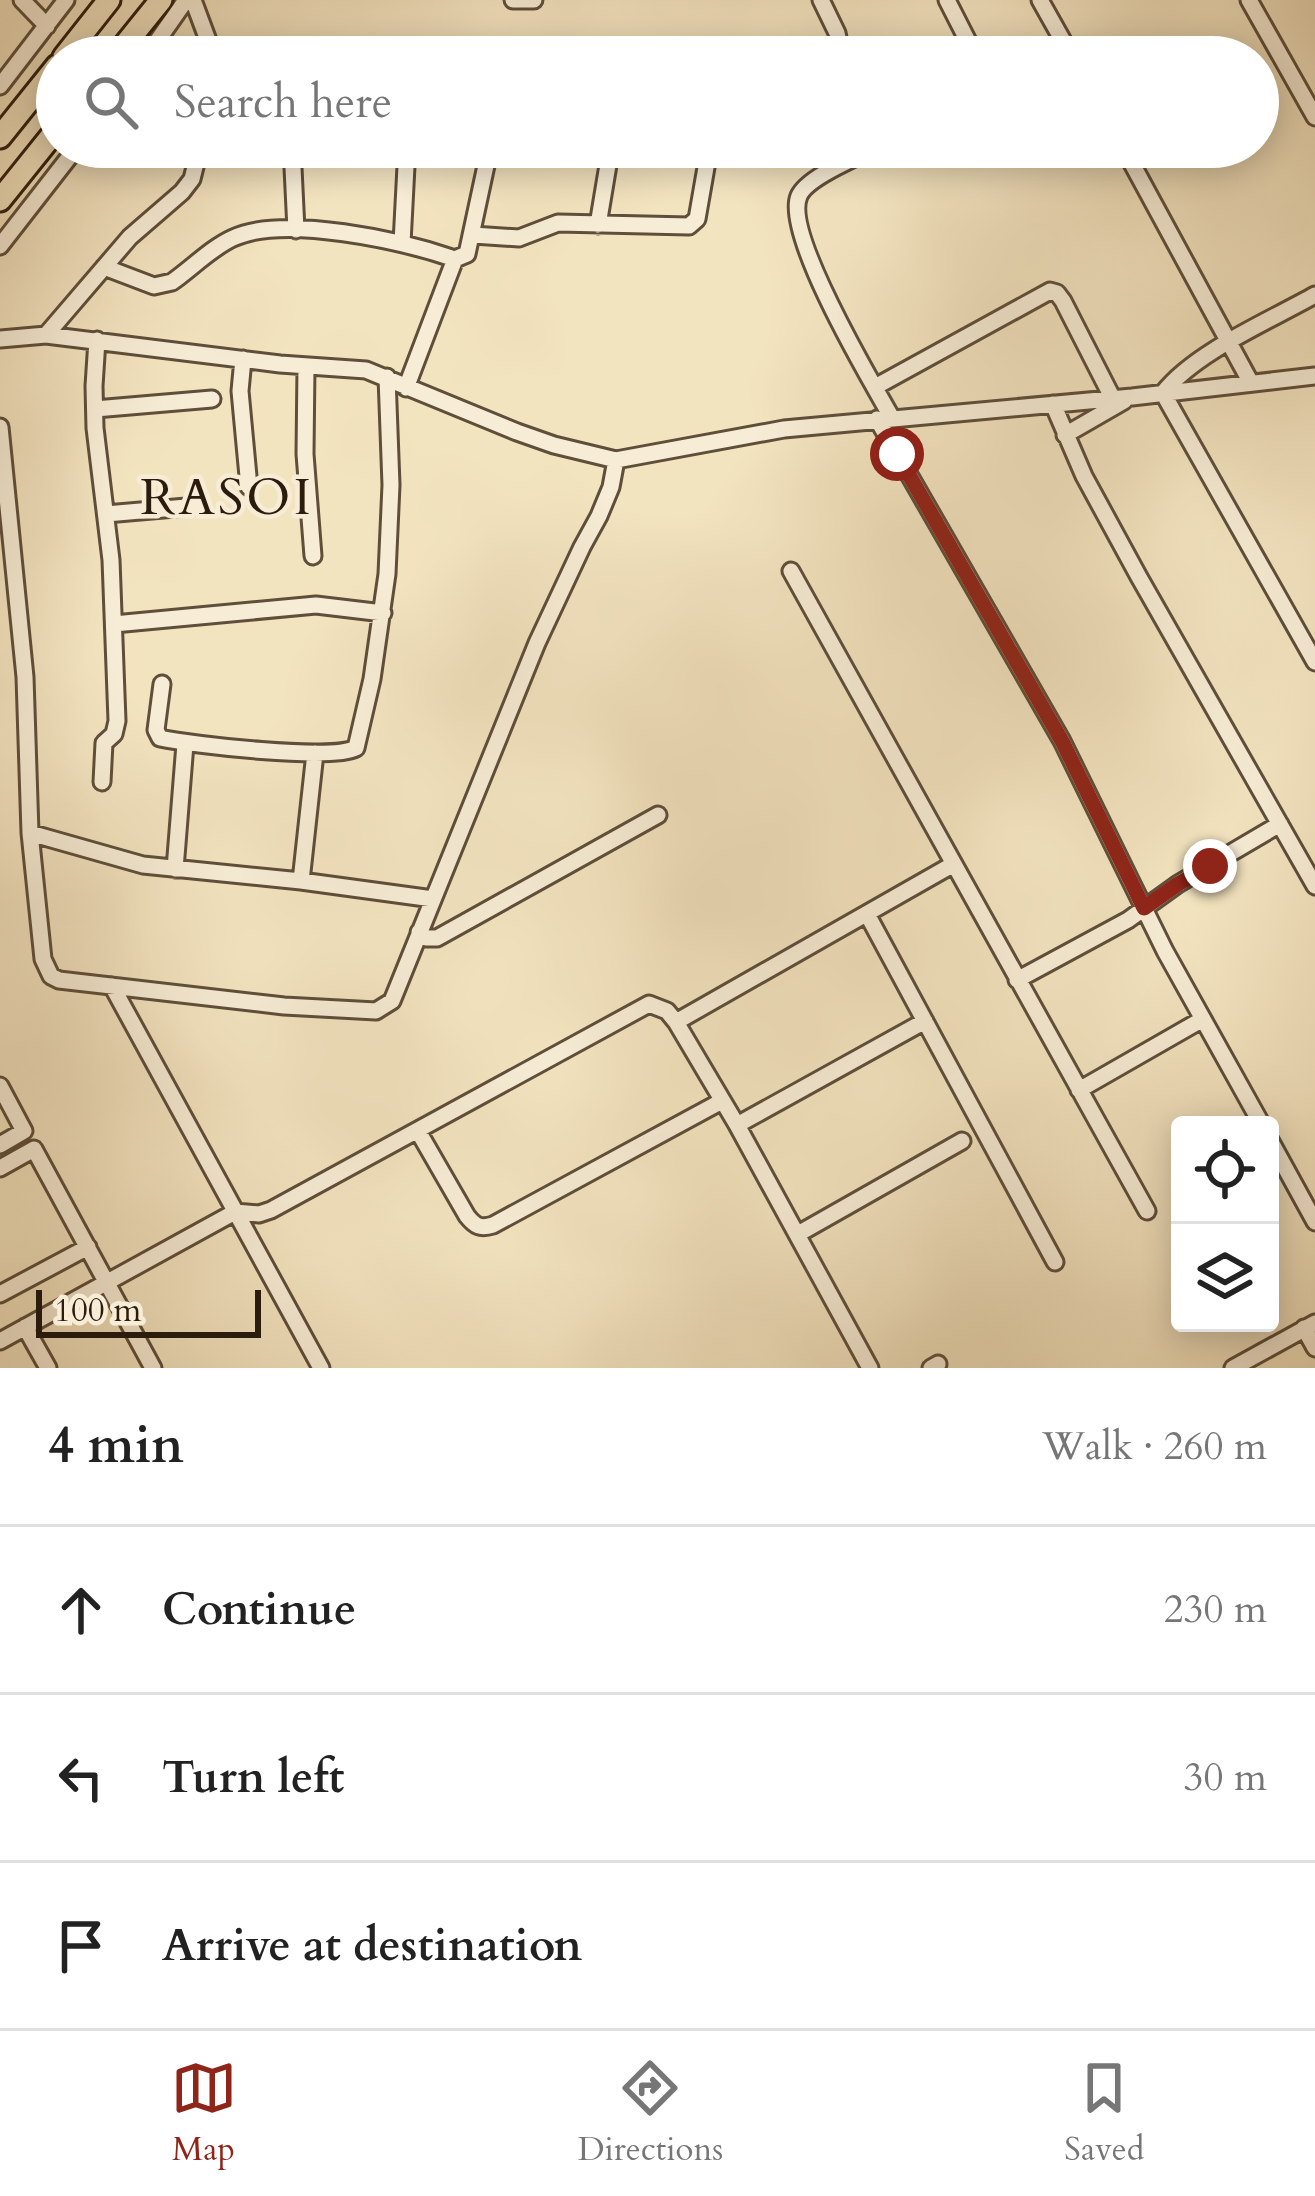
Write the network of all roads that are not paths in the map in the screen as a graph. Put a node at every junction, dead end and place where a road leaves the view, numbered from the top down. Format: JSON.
{"nodes":[{"id":1,"x":22,"y":0,"type":"edge"},
{"id":2,"x":66,"y":0,"type":"edge"},
{"id":3,"x":109,"y":0,"type":"edge"},
{"id":4,"x":161,"y":0,"type":"edge"},
{"id":5,"x":190,"y":0,"type":"edge"},
{"id":6,"x":513,"y":0,"type":"edge"},
{"id":7,"x":534,"y":0,"type":"edge"},
{"id":8,"x":821,"y":0,"type":"edge"},
{"id":9,"x":946,"y":0,"type":"edge"},
{"id":10,"x":1040,"y":0,"type":"edge"},
{"id":11,"x":1249,"y":0,"type":"edge"},
{"id":12,"x":46,"y":26,"type":"junction"},
{"id":13,"x":38,"y":36,"type":"edge"},
{"id":14,"x":81,"y":36,"type":"edge"},
{"id":15,"x":132,"y":36,"type":"edge"},
{"id":16,"x":162,"y":36,"type":"edge"},
{"id":17,"x":203,"y":36,"type":"edge"},
{"id":18,"x":836,"y":36,"type":"edge"},
{"id":19,"x":965,"y":36,"type":"edge"},
{"id":20,"x":1060,"y":36,"type":"edge"},
{"id":21,"x":1269,"y":36,"type":"edge"},
{"id":22,"x":36,"y":39,"type":"edge"},
{"id":23,"x":1279,"y":53,"type":"edge"},
{"id":24,"x":0,"y":86,"type":"edge"},
{"id":25,"x":36,"y":92,"type":"edge"},
{"id":26,"x":1315,"y":117,"type":"edge"},
{"id":27,"x":0,"y":136,"type":"edge"},
{"id":28,"x":36,"y":155,"type":"edge"},
{"id":29,"x":61,"y":168,"type":"edge"},
{"id":30,"x":195,"y":168,"type":"edge"},
{"id":31,"x":293,"y":168,"type":"edge"},
{"id":32,"x":406,"y":168,"type":"edge"},
{"id":33,"x":486,"y":168,"type":"edge"},
{"id":34,"x":608,"y":168,"type":"edge"},
{"id":35,"x":706,"y":168,"type":"edge"},
{"id":36,"x":837,"y":168,"type":"edge"},
{"id":37,"x":1134,"y":168,"type":"edge"},
{"id":38,"x":0,"y":200,"type":"edge"},
{"id":39,"x":598,"y":225,"type":"junction"},
{"id":40,"x":296,"y":230,"type":"junction"},
{"id":41,"x":473,"y":235,"type":"junction"},
{"id":42,"x":402,"y":243,"type":"junction"},
{"id":43,"x":0,"y":246,"type":"edge"},
{"id":44,"x":454,"y":259,"type":"junction"},
{"id":45,"x":104,"y":267,"type":"junction"},
{"id":46,"x":1315,"y":295,"type":"edge"},
{"id":47,"x":46,"y":335,"type":"junction"},
{"id":48,"x":0,"y":339,"type":"edge"},
{"id":49,"x":97,"y":340,"type":"junction"},
{"id":50,"x":1229,"y":344,"type":"junction"},
{"id":51,"x":243,"y":359,"type":"junction"},
{"id":52,"x":306,"y":367,"type":"junction"},
{"id":53,"x":388,"y":377,"type":"junction"},
{"id":54,"x":1313,"y":380,"type":"edge"},
{"id":55,"x":1251,"y":383,"type":"junction"},
{"id":56,"x":875,"y":387,"type":"junction"},
{"id":57,"x":406,"y":388,"type":"junction"},
{"id":58,"x":1163,"y":393,"type":"junction"},
{"id":59,"x":1132,"y":397,"type":"junction"},
{"id":60,"x":212,"y":399,"type":"dead end"},
{"id":61,"x":1113,"y":399,"type":"junction"},
{"id":62,"x":1053,"y":404,"type":"junction"},
{"id":63,"x":94,"y":410,"type":"junction"},
{"id":64,"x":885,"y":418,"type":"junction"},
{"id":65,"x":1065,"y":435,"type":"junction"},
{"id":66,"x":1,"y":439,"type":"edge"},
{"id":67,"x":616,"y":460,"type":"junction"},
{"id":68,"x":249,"y":487,"type":"dead end"},
{"id":69,"x":198,"y":506,"type":"dead end"},
{"id":70,"x":106,"y":514,"type":"junction"},
{"id":71,"x":4,"y":526,"type":"edge"},
{"id":72,"x":313,"y":556,"type":"dead end"},
{"id":73,"x":791,"y":571,"type":"dead end"},
{"id":74,"x":382,"y":613,"type":"junction"},
{"id":75,"x":114,"y":624,"type":"junction"},
{"id":76,"x":1315,"y":662,"type":"edge"},
{"id":77,"x":162,"y":684,"type":"dead end"},
{"id":78,"x":185,"y":743,"type":"junction"},
{"id":79,"x":315,"y":753,"type":"junction"},
{"id":80,"x":102,"y":782,"type":"dead end"},
{"id":81,"x":658,"y":815,"type":"dead end"},
{"id":82,"x":1280,"y":824,"type":"junction"},
{"id":83,"x":30,"y":833,"type":"junction"},
{"id":84,"x":952,"y":865,"type":"junction"},
{"id":85,"x":175,"y":869,"type":"junction"},
{"id":86,"x":301,"y":881,"type":"junction"},
{"id":87,"x":1315,"y":886,"type":"edge"},
{"id":88,"x":433,"y":899,"type":"junction"},
{"id":89,"x":1144,"y":908,"type":"junction"},
{"id":90,"x":867,"y":914,"type":"junction"},
{"id":91,"x":419,"y":932,"type":"junction"},
{"id":92,"x":1017,"y":980,"type":"junction"},
{"id":93,"x":112,"y":986,"type":"junction"},
{"id":94,"x":1203,"y":1019,"type":"junction"},
{"id":95,"x":676,"y":1022,"type":"junction"},
{"id":96,"x":925,"y":1022,"type":"junction"},
{"id":97,"x":0,"y":1086,"type":"edge"},
{"id":98,"x":1078,"y":1090,"type":"junction"},
{"id":99,"x":722,"y":1101,"type":"junction"},
{"id":100,"x":1257,"y":1116,"type":"edge"},
{"id":101,"x":737,"y":1125,"type":"junction"},
{"id":102,"x":418,"y":1131,"type":"junction"},
{"id":103,"x":962,"y":1141,"type":"dead end"},
{"id":104,"x":0,"y":1145,"type":"edge"},
{"id":105,"x":1279,"y":1156,"type":"edge"},
{"id":106,"x":0,"y":1168,"type":"edge"},
{"id":107,"x":1147,"y":1211,"type":"dead end"},
{"id":108,"x":236,"y":1212,"type":"junction"},
{"id":109,"x":1315,"y":1222,"type":"edge"},
{"id":110,"x":798,"y":1234,"type":"junction"},
{"id":111,"x":88,"y":1247,"type":"junction"},
{"id":112,"x":1055,"y":1262,"type":"dead end"},
{"id":113,"x":108,"y":1282,"type":"junction"},
{"id":114,"x":0,"y":1294,"type":"edge"},
{"id":115,"x":1310,"y":1326,"type":"edge"},
{"id":116,"x":25,"y":1327,"type":"junction"},
{"id":117,"x":0,"y":1341,"type":"edge"},
{"id":118,"x":1315,"y":1348,"type":"edge"},
{"id":119,"x":48,"y":1368,"type":"edge"},
{"id":120,"x":153,"y":1368,"type":"edge"},
{"id":121,"x":321,"y":1368,"type":"edge"},
{"id":122,"x":870,"y":1368,"type":"edge"},
{"id":123,"x":1233,"y":1368,"type":"edge"}],
"edges":[{"from":1,"to":12,"type":"street"},
{"from":2,"to":12,"type":"street"},
{"from":3,"to":14,"type":"highway"},
{"from":4,"to":15,"type":"highway"},
{"from":5,"to":16,"type":"street"},
{"from":5,"to":17,"type":"street"},
{"from":6,"to":7,"type":"street"},
{"from":8,"to":18,"type":"street"},
{"from":9,"to":19,"type":"street"},
{"from":10,"to":20,"type":"street"},
{"from":11,"to":21,"type":"street"},
{"from":12,"to":13,"type":"street"},
{"from":22,"to":24,"type":"street"},
{"from":23,"to":26,"type":"street"},
{"from":25,"to":27,"type":"highway"},
{"from":28,"to":38,"type":"highway"},
{"from":29,"to":43,"type":"street"},
{"from":30,"to":45,"type":"street"},
{"from":31,"to":40,"type":"street"},
{"from":32,"to":42,"type":"street"},
{"from":33,"to":41,"type":"street"},
{"from":34,"to":39,"type":"street"},
{"from":35,"to":39,"type":"street"},
{"from":36,"to":56,"type":"street"},
{"from":37,"to":50,"type":"street"},
{"from":39,"to":41,"type":"street"},
{"from":40,"to":42,"type":"street"},
{"from":40,"to":45,"type":"street"},
{"from":41,"to":44,"type":"street"},
{"from":42,"to":44,"type":"street"},
{"from":44,"to":57,"type":"street"},
{"from":45,"to":47,"type":"street"},
{"from":46,"to":50,"type":"street"},
{"from":47,"to":48,"type":"street"},
{"from":47,"to":49,"type":"street"},
{"from":49,"to":51,"type":"street"},
{"from":49,"to":63,"type":"street"},
{"from":50,"to":55,"type":"street"},
{"from":50,"to":58,"type":"street"},
{"from":51,"to":52,"type":"street"},
{"from":51,"to":68,"type":"street"},
{"from":52,"to":53,"type":"street"},
{"from":52,"to":72,"type":"street"},
{"from":53,"to":57,"type":"street"},
{"from":53,"to":74,"type":"street"},
{"from":54,"to":55,"type":"street"},
{"from":55,"to":58,"type":"street"},
{"from":56,"to":61,"type":"street"},
{"from":56,"to":64,"type":"street"},
{"from":57,"to":67,"type":"street"},
{"from":58,"to":59,"type":"street"},
{"from":58,"to":76,"type":"street"},
{"from":59,"to":61,"type":"street"},
{"from":59,"to":65,"type":"street"},
{"from":60,"to":63,"type":"street"},
{"from":61,"to":62,"type":"street"},
{"from":62,"to":64,"type":"street"},
{"from":62,"to":65,"type":"street"},
{"from":63,"to":70,"type":"street"},
{"from":64,"to":67,"type":"street"},
{"from":64,"to":89,"type":"street"},
{"from":65,"to":82,"type":"street"},
{"from":66,"to":71,"type":"street"},
{"from":67,"to":88,"type":"street"},
{"from":69,"to":70,"type":"street"},
{"from":70,"to":75,"type":"street"},
{"from":71,"to":83,"type":"street"},
{"from":73,"to":84,"type":"street"},
{"from":74,"to":75,"type":"street"},
{"from":74,"to":79,"type":"street"},
{"from":75,"to":80,"type":"street"},
{"from":77,"to":78,"type":"street"},
{"from":78,"to":79,"type":"street"},
{"from":78,"to":85,"type":"street"},
{"from":79,"to":86,"type":"street"},
{"from":81,"to":91,"type":"street"},
{"from":82,"to":87,"type":"street"},
{"from":82,"to":89,"type":"street"},
{"from":83,"to":85,"type":"street"},
{"from":83,"to":93,"type":"street"},
{"from":84,"to":90,"type":"street"},
{"from":84,"to":92,"type":"street"},
{"from":85,"to":86,"type":"street"},
{"from":86,"to":88,"type":"street"},
{"from":88,"to":91,"type":"street"},
{"from":89,"to":92,"type":"street"},
{"from":89,"to":94,"type":"street"},
{"from":90,"to":95,"type":"street"},
{"from":90,"to":96,"type":"street"},
{"from":91,"to":93,"type":"street"},
{"from":92,"to":98,"type":"street"},
{"from":93,"to":108,"type":"street"},
{"from":94,"to":98,"type":"street"},
{"from":94,"to":100,"type":"street"},
{"from":95,"to":99,"type":"street"},
{"from":95,"to":102,"type":"street"},
{"from":96,"to":101,"type":"street"},
{"from":96,"to":112,"type":"street"},
{"from":97,"to":104,"type":"street"},
{"from":98,"to":107,"type":"street"},
{"from":99,"to":101,"type":"street"},
{"from":99,"to":102,"type":"street"},
{"from":101,"to":110,"type":"street"},
{"from":102,"to":108,"type":"street"},
{"from":103,"to":110,"type":"street"},
{"from":105,"to":109,"type":"street"},
{"from":106,"to":111,"type":"street"},
{"from":108,"to":113,"type":"street"},
{"from":108,"to":121,"type":"street"},
{"from":110,"to":122,"type":"street"},
{"from":111,"to":113,"type":"street"},
{"from":111,"to":114,"type":"street"},
{"from":113,"to":116,"type":"street"},
{"from":113,"to":120,"type":"street"},
{"from":115,"to":118,"type":"street"},
{"from":115,"to":123,"type":"street"},
{"from":116,"to":117,"type":"street"},
{"from":116,"to":119,"type":"street"}]}
